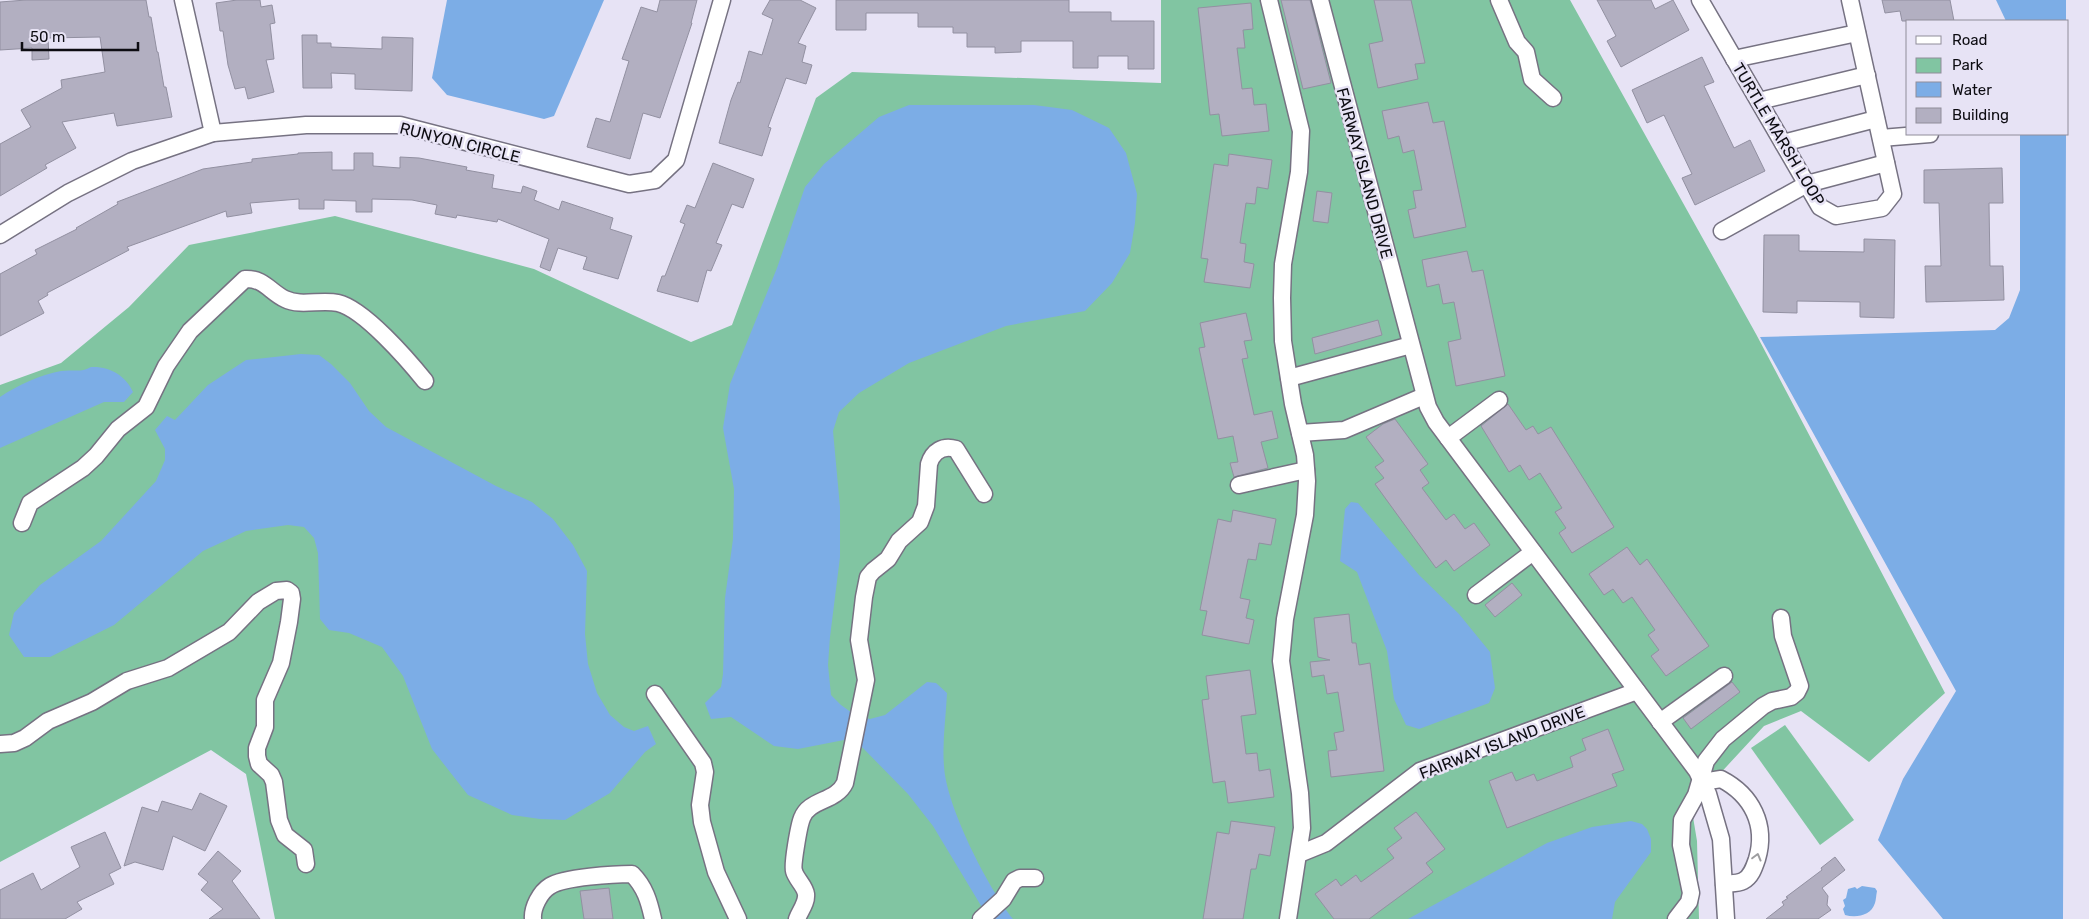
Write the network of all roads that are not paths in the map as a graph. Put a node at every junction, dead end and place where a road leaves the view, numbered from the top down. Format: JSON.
{"nodes":[{"id":1,"x":183,"y":0,"type":"edge"},
{"id":2,"x":722,"y":0,"type":"edge"},
{"id":3,"x":1269,"y":0,"type":"edge"},
{"id":4,"x":1320,"y":0,"type":"edge"},
{"id":5,"x":1499,"y":0,"type":"edge"},
{"id":6,"x":1700,"y":0,"type":"edge"},
{"id":7,"x":1850,"y":0,"type":"edge"},
{"id":8,"x":1857,"y":33,"type":"junction"},
{"id":9,"x":1734,"y":59,"type":"junction"},
{"id":10,"x":1866,"y":75,"type":"junction"},
{"id":11,"x":1553,"y":98,"type":"dead end"},
{"id":12,"x":1758,"y":101,"type":"junction"},
{"id":13,"x":1876,"y":119,"type":"junction"},
{"id":14,"x":214,"y":133,"type":"junction"},
{"id":15,"x":1918,"y":135,"type":"edge"},
{"id":16,"x":1881,"y":138,"type":"junction"},
{"id":17,"x":1783,"y":143,"type":"junction"},
{"id":18,"x":1886,"y":163,"type":"junction"},
{"id":19,"x":1807,"y":184,"type":"junction"},
{"id":20,"x":1722,"y":232,"type":"dead end"},
{"id":21,"x":0,"y":235,"type":"edge"},
{"id":22,"x":1411,"y":345,"type":"junction"},
{"id":23,"x":1289,"y":378,"type":"junction"},
{"id":24,"x":425,"y":381,"type":"dead end"},
{"id":25,"x":1424,"y":396,"type":"junction"},
{"id":26,"x":1499,"y":400,"type":"dead end"},
{"id":27,"x":1300,"y":433,"type":"junction"},
{"id":28,"x":1448,"y":438,"type":"junction"},
{"id":29,"x":1306,"y":470,"type":"junction"},
{"id":30,"x":1239,"y":485,"type":"dead end"},
{"id":31,"x":984,"y":494,"type":"dead end"},
{"id":32,"x":22,"y":523,"type":"dead end"},
{"id":33,"x":1533,"y":552,"type":"junction"},
{"id":34,"x":1476,"y":595,"type":"dead end"},
{"id":35,"x":1781,"y":618,"type":"dead end"},
{"id":36,"x":1724,"y":676,"type":"dead end"},
{"id":37,"x":1637,"y":691,"type":"junction"},
{"id":38,"x":655,"y":694,"type":"dead end"},
{"id":39,"x":1660,"y":722,"type":"junction"},
{"id":40,"x":0,"y":744,"type":"edge"},
{"id":41,"x":1702,"y":781,"type":"junction"},
{"id":42,"x":1299,"y":854,"type":"junction"},
{"id":43,"x":306,"y":864,"type":"dead end"},
{"id":44,"x":1035,"y":878,"type":"dead end"},
{"id":45,"x":1724,"y":884,"type":"junction"},
{"id":46,"x":983,"y":918,"type":"edge"},
{"id":47,"x":533,"y":919,"type":"edge"},
{"id":48,"x":652,"y":919,"type":"edge"},
{"id":49,"x":738,"y":919,"type":"edge"},
{"id":50,"x":797,"y":919,"type":"edge"},
{"id":51,"x":1288,"y":919,"type":"edge"},
{"id":52,"x":1676,"y":919,"type":"edge"},
{"id":53,"x":1726,"y":919,"type":"edge"}],
"edges":[{"from":1,"to":14,"type":"street"},
{"from":2,"to":14,"type":"street","name":"RUNYON CIRCLE"},
{"from":3,"to":23,"type":"street"},
{"from":4,"to":22,"type":"street","name":"FAIRWAY ISLAND DRIVE"},
{"from":5,"to":11,"type":"street"},
{"from":6,"to":9,"type":"street","name":"TURTLE MARSH LOOP"},
{"from":7,"to":8,"type":"street","name":"TURTLE MARSH LOOP"},
{"from":8,"to":9,"type":"street"},
{"from":8,"to":10,"type":"street","name":"TURTLE MARSH LOOP"},
{"from":9,"to":12,"type":"street","name":"TURTLE MARSH LOOP"},
{"from":10,"to":12,"type":"street"},
{"from":10,"to":13,"type":"street","name":"TURTLE MARSH LOOP"},
{"from":12,"to":17,"type":"street","name":"TURTLE MARSH LOOP"},
{"from":13,"to":16,"type":"street","name":"TURTLE MARSH LOOP"},
{"from":13,"to":17,"type":"street"},
{"from":14,"to":21,"type":"street","name":"RUNYON CIRCLE"},
{"from":15,"to":16,"type":"street"},
{"from":16,"to":18,"type":"street","name":"TURTLE MARSH LOOP"},
{"from":17,"to":19,"type":"street","name":"TURTLE MARSH LOOP"},
{"from":18,"to":19,"type":"street"},
{"from":18,"to":19,"type":"street","name":"TURTLE MARSH LOOP"},
{"from":19,"to":20,"type":"street"},
{"from":22,"to":23,"type":"street"},
{"from":22,"to":25,"type":"street","name":"FAIRWAY ISLAND DRIVE"},
{"from":23,"to":27,"type":"street"},
{"from":24,"to":32,"type":"street"},
{"from":25,"to":27,"type":"street"},
{"from":25,"to":28,"type":"street","name":"FAIRWAY ISLAND DRIVE"},
{"from":26,"to":28,"type":"street"},
{"from":27,"to":29,"type":"street"},
{"from":28,"to":33,"type":"street","name":"FAIRWAY ISLAND DRIVE"},
{"from":29,"to":30,"type":"street"},
{"from":29,"to":42,"type":"street"},
{"from":31,"to":50,"type":"street"},
{"from":33,"to":34,"type":"street"},
{"from":33,"to":37,"type":"street","name":"FAIRWAY ISLAND DRIVE"},
{"from":35,"to":41,"type":"street"},
{"from":36,"to":39,"type":"street"},
{"from":37,"to":39,"type":"street","name":"FAIRWAY ISLAND DRIVE"},
{"from":37,"to":42,"type":"street","name":"FAIRWAY ISLAND DRIVE"},
{"from":38,"to":49,"type":"street"},
{"from":39,"to":41,"type":"street","name":"FAIRWAY ISLAND DRIVE"},
{"from":40,"to":43,"type":"street"},
{"from":41,"to":45,"type":"street","name":"FAIRWAY ISLAND DRIVE"},
{"from":45,"to":41,"type":"street","one_way":true},
{"from":41,"to":52,"type":"street"},
{"from":42,"to":51,"type":"street"},
{"from":44,"to":46,"type":"street"},
{"from":45,"to":53,"type":"street","name":"FAIRWAY ISLAND DRIVE"},
{"from":47,"to":48,"type":"street"}]}
